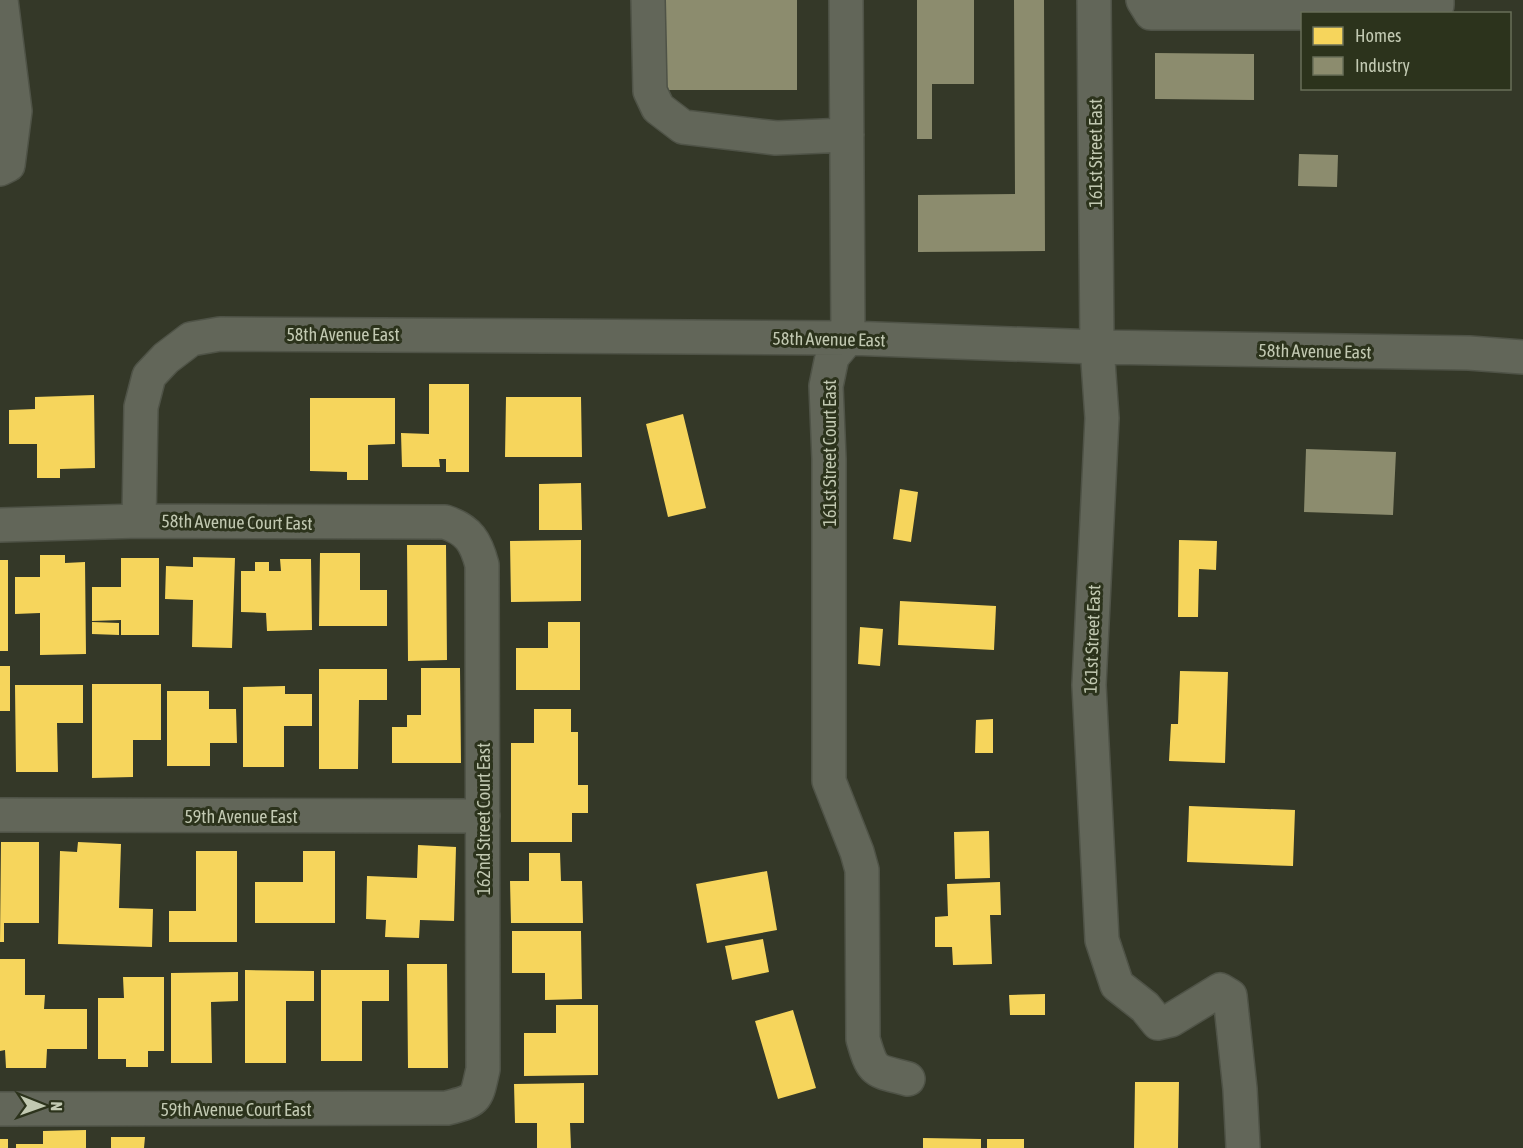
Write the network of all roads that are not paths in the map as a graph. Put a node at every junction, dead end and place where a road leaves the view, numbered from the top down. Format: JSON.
{"nodes":[{"id":1,"x":2,"y":0,"type":"edge"},
{"id":2,"x":648,"y":0,"type":"edge"},
{"id":3,"x":846,"y":0,"type":"edge"},
{"id":4,"x":1094,"y":0,"type":"edge"},
{"id":5,"x":1143,"y":0,"type":"edge"},
{"id":6,"x":1437,"y":0,"type":"edge"},
{"id":7,"x":1424,"y":12,"type":"edge"},
{"id":8,"x":1301,"y":13,"type":"edge"},
{"id":9,"x":846,"y":135,"type":"junction"},
{"id":10,"x":0,"y":169,"type":"edge"},
{"id":11,"x":848,"y":338,"type":"junction"},
{"id":12,"x":1096,"y":347,"type":"junction"},
{"id":13,"x":1523,"y":357,"type":"edge"},
{"id":14,"x":138,"y":521,"type":"junction"},
{"id":15,"x":0,"y":525,"type":"edge"},
{"id":16,"x":469,"y":537,"type":"joint"},
{"id":17,"x":0,"y":815,"type":"edge"},
{"id":18,"x":483,"y":816,"type":"junction"},
{"id":19,"x":908,"y":1079,"type":"dead end"},
{"id":20,"x":470,"y":1102,"type":"joint"},
{"id":21,"x":0,"y":1110,"type":"edge"},
{"id":22,"x":1243,"y":1147,"type":"edge"}],
"edges":[{"from":1,"to":10,"type":"street"},
{"from":2,"to":9,"type":"street"},
{"from":3,"to":9,"type":"street"},
{"from":4,"to":12,"type":"street","name":"161st Street East"},
{"from":5,"to":8,"type":"street"},
{"from":6,"to":7,"type":"street"},
{"from":9,"to":11,"type":"street"},
{"from":11,"to":12,"type":"street","name":"58th Avenue East"},
{"from":11,"to":14,"type":"street","name":"58th Avenue East"},
{"from":11,"to":19,"type":"street","name":"161st Street Court East"},
{"from":12,"to":13,"type":"street","name":"58th Avenue East"},
{"from":12,"to":22,"type":"street","name":"161st Street East"},
{"from":14,"to":15,"type":"street","name":"58th Avenue Court East"},
{"from":14,"to":16,"type":"street","name":"58th Avenue Court East"},
{"from":16,"to":18,"type":"street","name":"162nd Street Court East"},
{"from":17,"to":18,"type":"street","name":"59th Avenue East"},
{"from":18,"to":20,"type":"street","name":"162nd Street Court East"},
{"from":20,"to":21,"type":"street","name":"59th Avenue Court East"}]}
